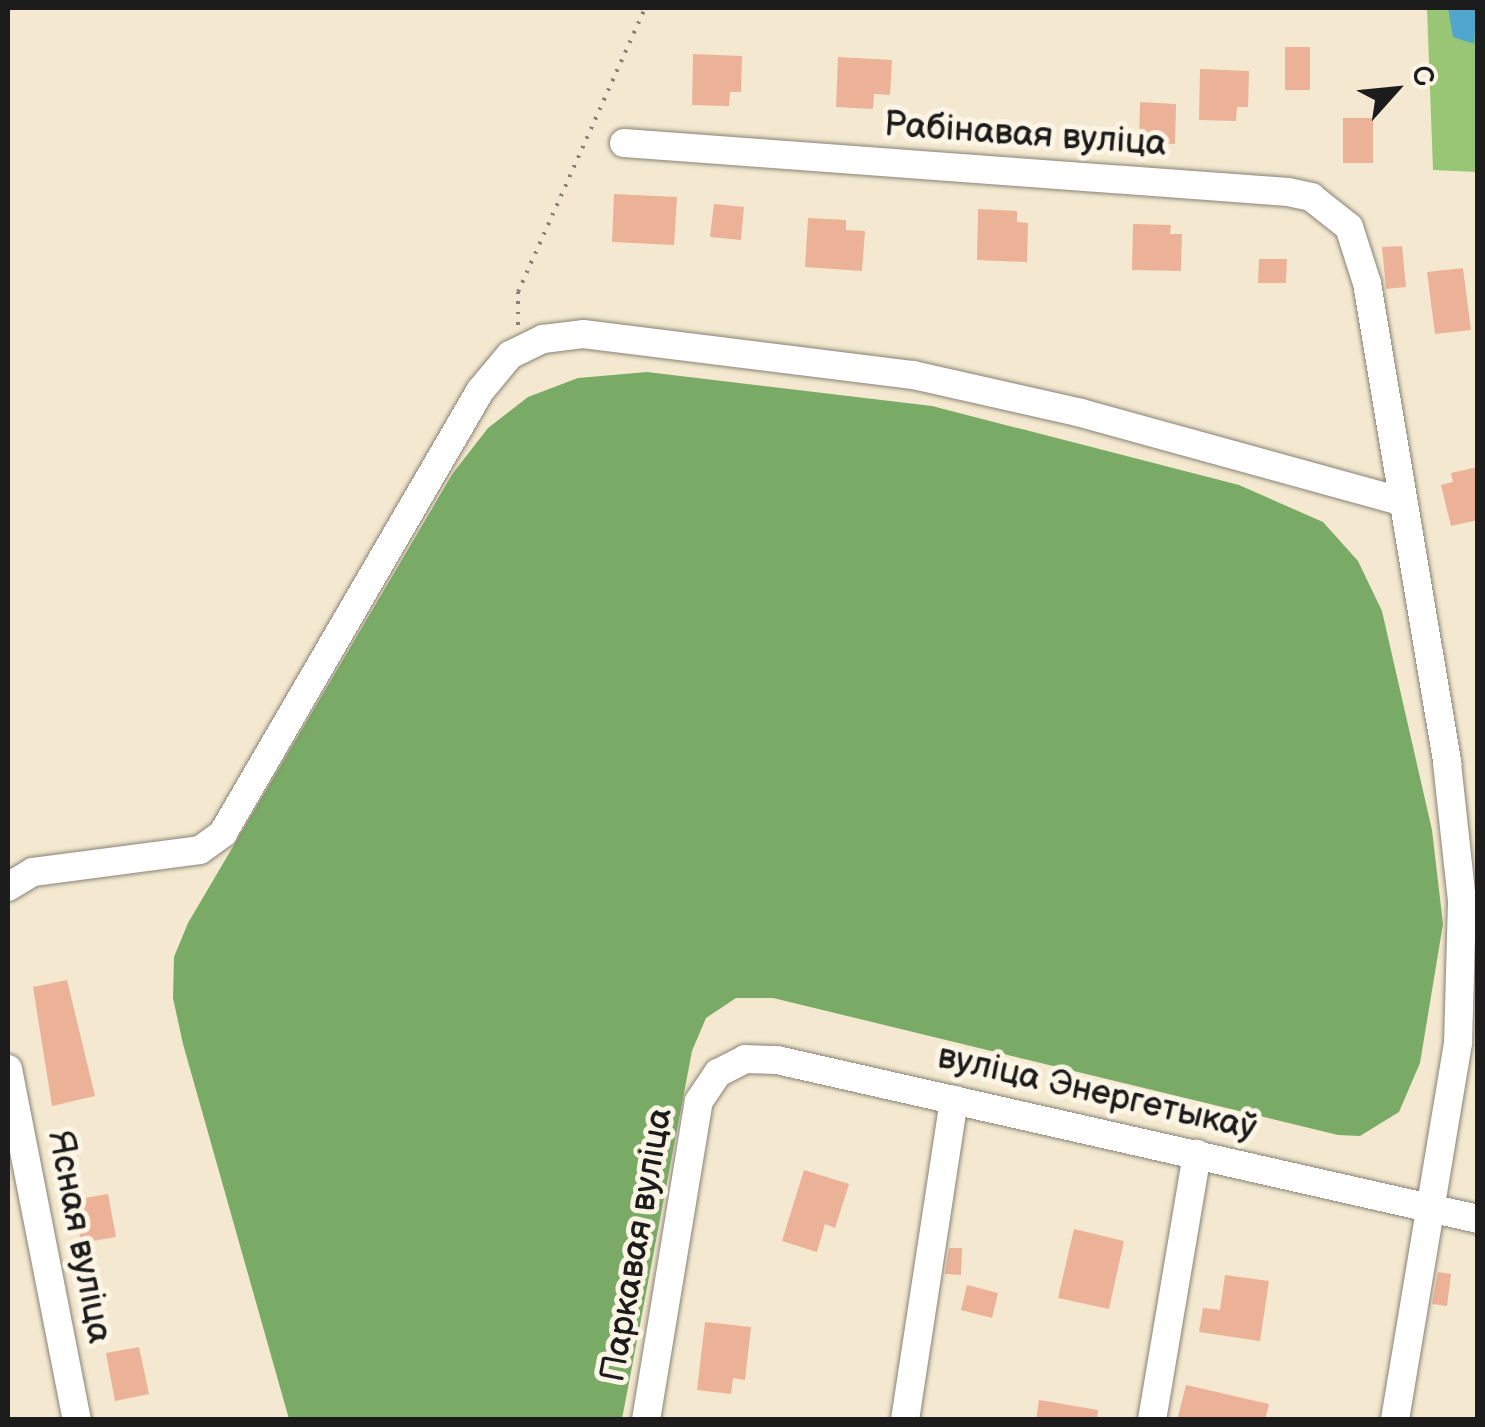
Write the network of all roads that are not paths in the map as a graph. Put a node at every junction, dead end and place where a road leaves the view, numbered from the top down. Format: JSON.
{"nodes":[{"id":1,"x":624,"y":144,"type":"dead end"},
{"id":2,"x":1401,"y":500,"type":"junction"},
{"id":3,"x":8,"y":887,"type":"edge"},
{"id":4,"x":8,"y":1070,"type":"edge"},
{"id":5,"x":706,"y":1085,"type":"joint"},
{"id":6,"x":954,"y":1100,"type":"junction"},
{"id":7,"x":1197,"y":1154,"type":"junction"},
{"id":8,"x":1432,"y":1208,"type":"junction"},
{"id":9,"x":1478,"y":1219,"type":"edge"},
{"id":10,"x":77,"y":1420,"type":"edge"},
{"id":11,"x":646,"y":1420,"type":"edge"},
{"id":12,"x":906,"y":1420,"type":"edge"},
{"id":13,"x":1152,"y":1420,"type":"edge"},
{"id":14,"x":1395,"y":1420,"type":"edge"}],
"edges":[{"from":1,"to":2,"type":"street","name":"Рабінавая вуліца"},
{"from":2,"to":3,"type":"street"},
{"from":2,"to":8,"type":"street","name":"Рабінавая вуліца"},
{"from":4,"to":10,"type":"street","name":"Ясная вуліца"},
{"from":5,"to":6,"type":"street","name":"вуліца Энергетыкаў"},
{"from":5,"to":11,"type":"street","name":"Паркавая вуліца"},
{"from":6,"to":7,"type":"street","name":"вуліца Энергетыкаў"},
{"from":6,"to":12,"type":"street"},
{"from":7,"to":8,"type":"street","name":"вуліца Энергетыкаў"},
{"from":7,"to":13,"type":"street"},
{"from":8,"to":9,"type":"street","name":"вуліца Энергетыкаў"},
{"from":8,"to":14,"type":"street"}]}
